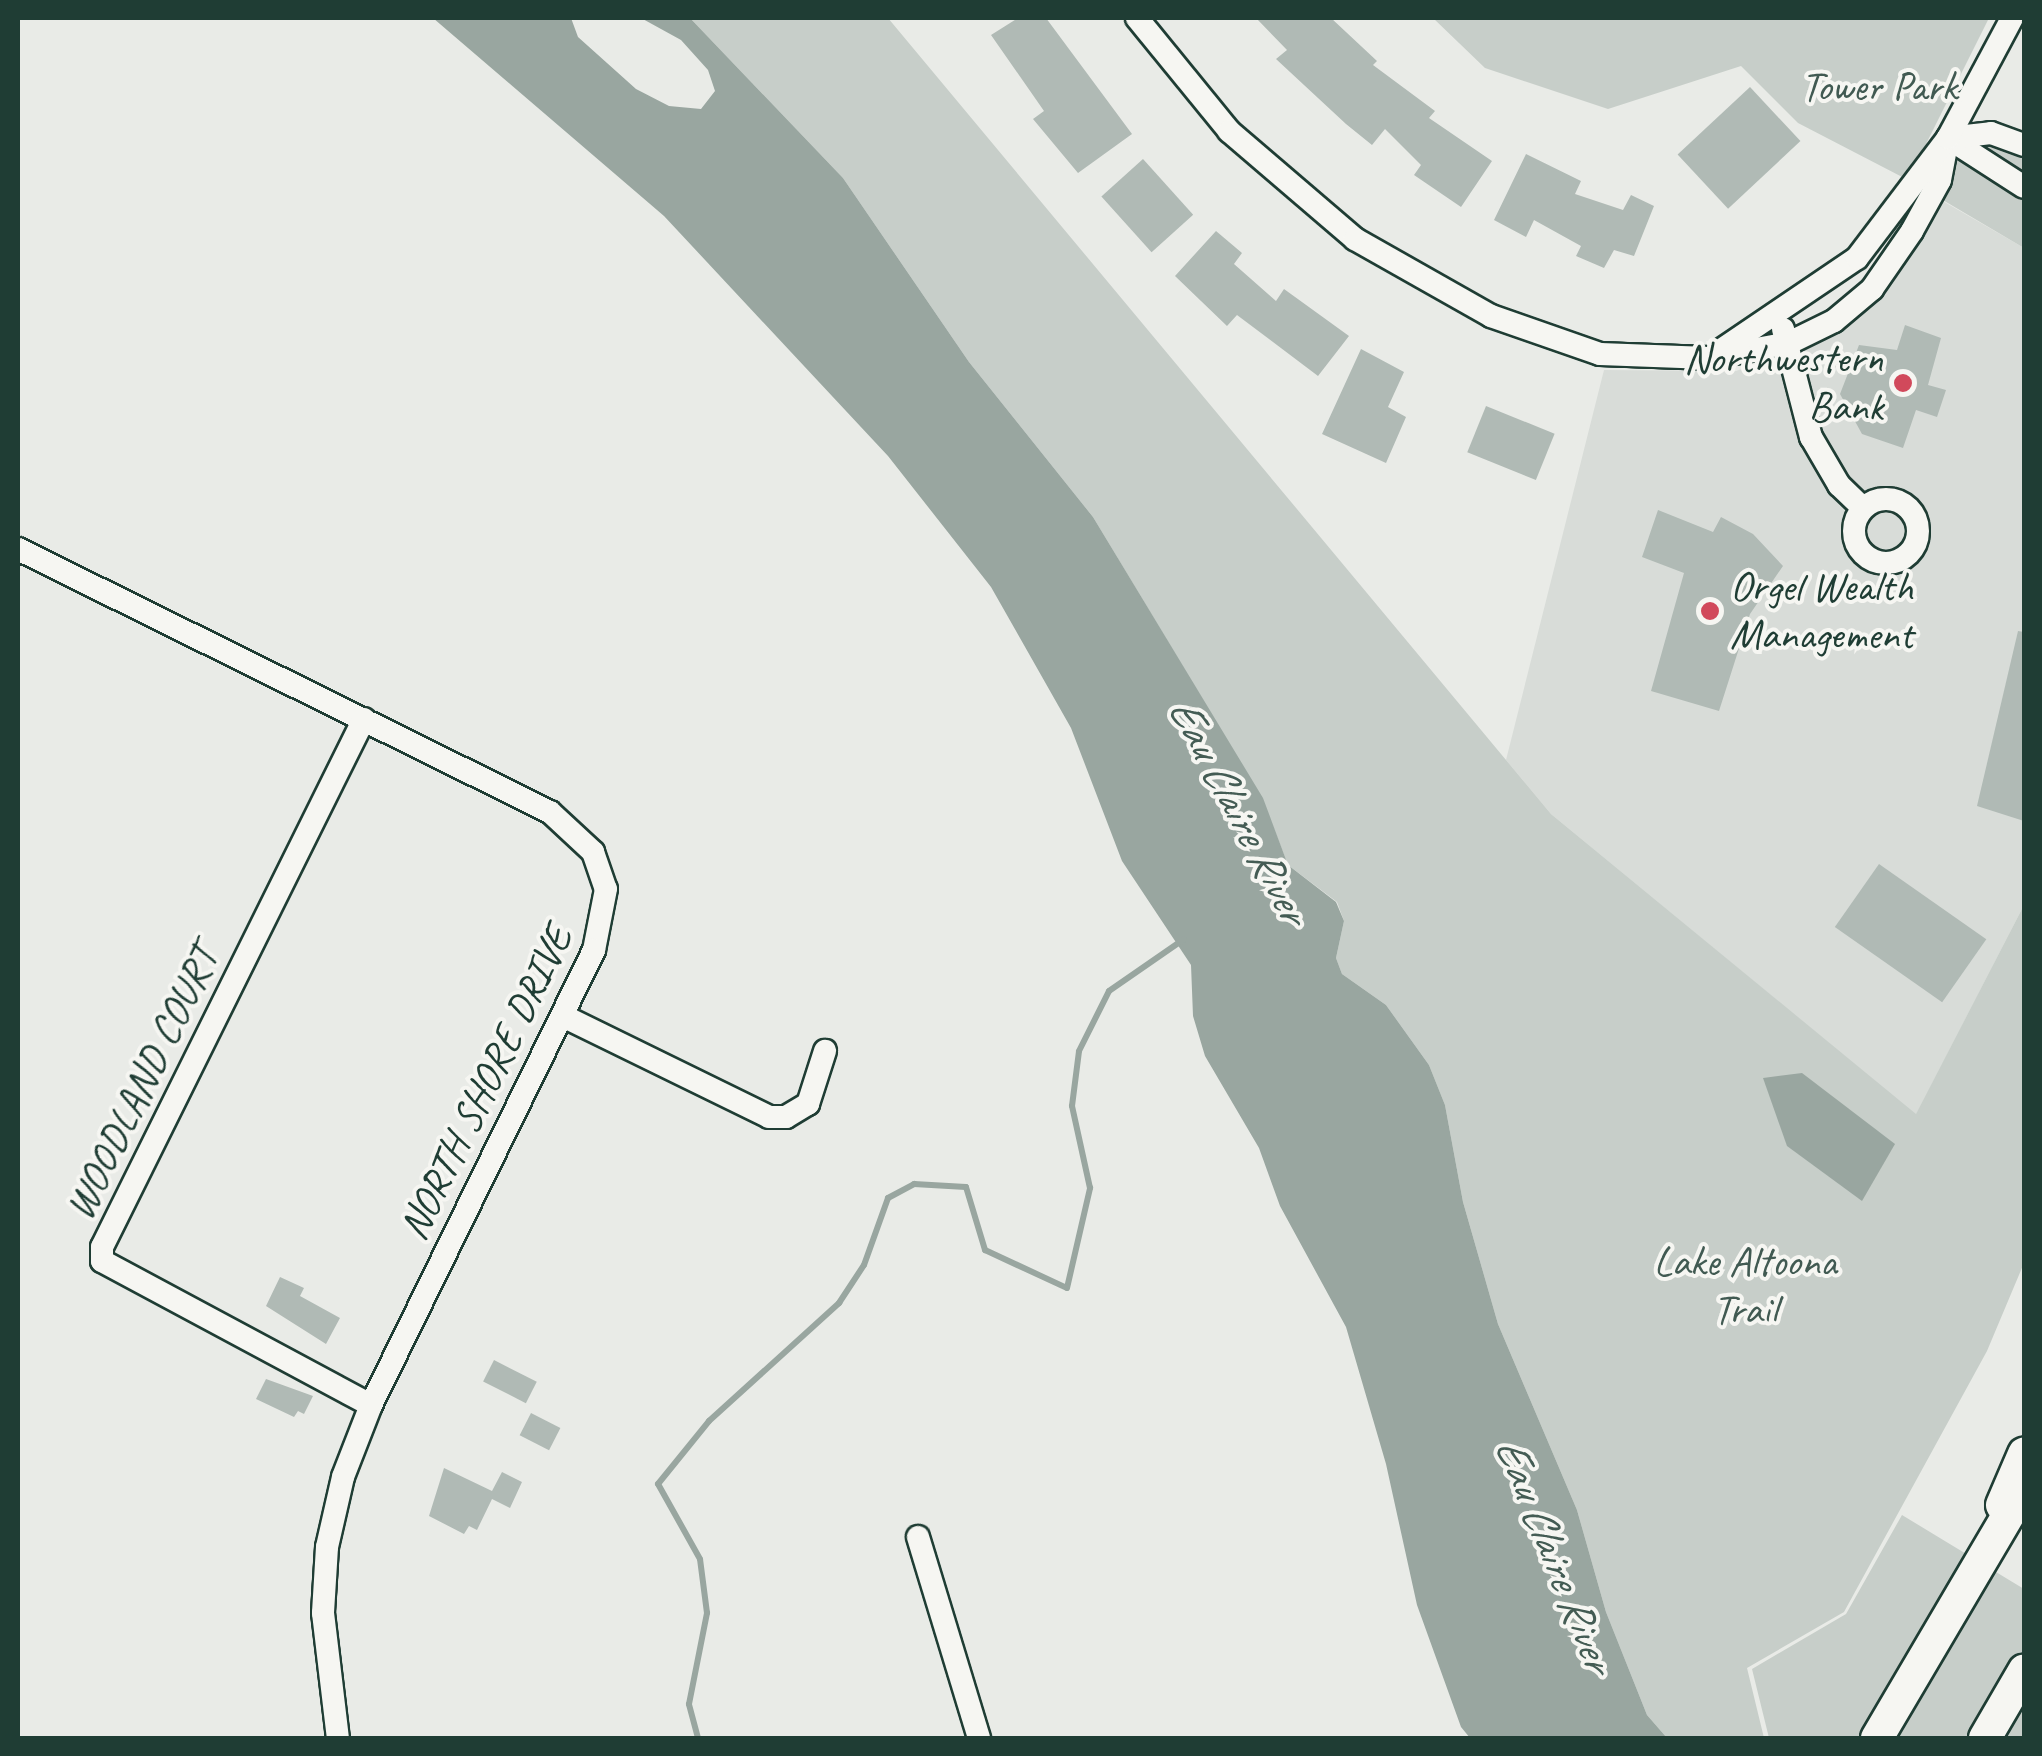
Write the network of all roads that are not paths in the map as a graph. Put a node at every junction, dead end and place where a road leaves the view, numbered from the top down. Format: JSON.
{"nodes":[{"id":1,"x":1137,"y":18,"type":"edge"},
{"id":2,"x":2012,"y":18,"type":"edge"},
{"id":3,"x":1948,"y":138,"type":"junction"},
{"id":4,"x":2024,"y":145,"type":"edge"},
{"id":5,"x":2024,"y":187,"type":"edge"},
{"id":6,"x":1778,"y":316,"type":"junction"},
{"id":7,"x":1789,"y":343,"type":"junction"},
{"id":8,"x":1708,"y":358,"type":"junction"},
{"id":9,"x":1863,"y":508,"type":"dead end"},
{"id":10,"x":18,"y":549,"type":"edge"},
{"id":11,"x":364,"y":719,"type":"junction"},
{"id":12,"x":563,"y":1016,"type":"junction"},
{"id":13,"x":826,"y":1051,"type":"dead end"},
{"id":14,"x":371,"y":1405,"type":"junction"},
{"id":15,"x":2024,"y":1454,"type":"edge"},
{"id":16,"x":2024,"y":1488,"type":"edge"},
{"id":17,"x":918,"y":1537,"type":"dead end"},
{"id":18,"x":1958,"y":1603,"type":"junction"},
{"id":19,"x":2020,"y":1678,"type":"edge"},
{"id":20,"x":338,"y":1738,"type":"edge"},
{"id":21,"x":980,"y":1738,"type":"edge"},
{"id":22,"x":1877,"y":1738,"type":"edge"},
{"id":23,"x":1984,"y":1738,"type":"edge"}],
"edges":[{"from":1,"to":8,"type":"street"},
{"from":2,"to":3,"type":"street"},
{"from":3,"to":4,"type":"street"},
{"from":3,"to":5,"type":"street"},
{"from":3,"to":6,"type":"street"},
{"from":3,"to":7,"type":"street"},
{"from":6,"to":7,"type":"street"},
{"from":6,"to":8,"type":"street"},
{"from":7,"to":8,"type":"street"},
{"from":7,"to":9,"type":"street"},
{"from":10,"to":11,"type":"street","name":"NORTH SHORE DRIVE"},
{"from":11,"to":12,"type":"street","name":"NORTH SHORE DRIVE"},
{"from":11,"to":14,"type":"street","name":"WOODLAND COURT"},
{"from":12,"to":13,"type":"street"},
{"from":12,"to":14,"type":"street","name":"NORTH SHORE DRIVE"},
{"from":14,"to":20,"type":"street","name":"NORTH SHORE DRIVE"},
{"from":15,"to":18,"type":"highway"},
{"from":16,"to":18,"type":"highway"},
{"from":17,"to":21,"type":"street"},
{"from":18,"to":22,"type":"highway"},
{"from":19,"to":23,"type":"highway"}]}
